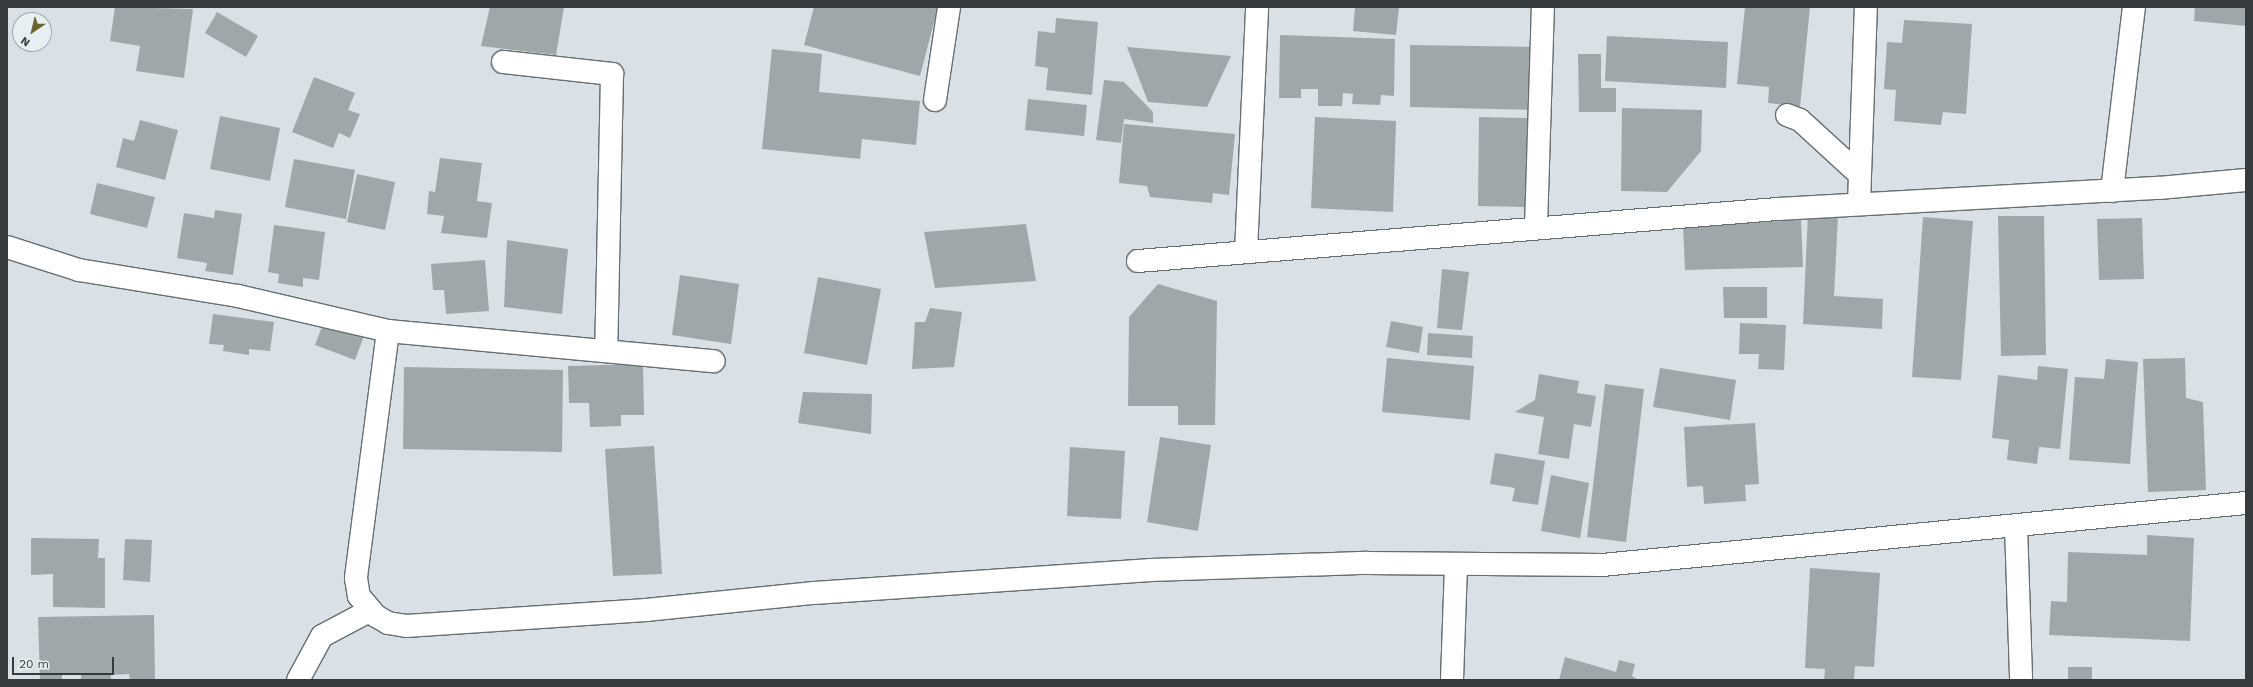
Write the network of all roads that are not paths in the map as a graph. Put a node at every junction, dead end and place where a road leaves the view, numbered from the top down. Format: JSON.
{"nodes":[{"id":1,"x":949,"y":7,"type":"edge"},
{"id":2,"x":1257,"y":7,"type":"edge"},
{"id":3,"x":1543,"y":7,"type":"edge"},
{"id":4,"x":1866,"y":7,"type":"edge"},
{"id":5,"x":2134,"y":7,"type":"edge"},
{"id":6,"x":503,"y":62,"type":"dead end"},
{"id":7,"x":935,"y":100,"type":"dead end"},
{"id":8,"x":1787,"y":116,"type":"dead end"},
{"id":9,"x":1860,"y":175,"type":"junction"},
{"id":10,"x":2246,"y":180,"type":"edge"},
{"id":11,"x":2112,"y":190,"type":"junction"},
{"id":12,"x":1859,"y":204,"type":"junction"},
{"id":13,"x":1536,"y":227,"type":"junction"},
{"id":14,"x":7,"y":247,"type":"edge"},
{"id":15,"x":1246,"y":252,"type":"junction"},
{"id":16,"x":1138,"y":261,"type":"dead end"},
{"id":17,"x":388,"y":331,"type":"junction"},
{"id":18,"x":606,"y":351,"type":"junction"},
{"id":19,"x":714,"y":361,"type":"dead end"},
{"id":20,"x":2246,"y":504,"type":"edge"},
{"id":21,"x":2016,"y":526,"type":"junction"},
{"id":22,"x":1456,"y":564,"type":"junction"},
{"id":23,"x":370,"y":610,"type":"junction"},
{"id":24,"x":298,"y":680,"type":"edge"},
{"id":25,"x":1452,"y":680,"type":"edge"},
{"id":26,"x":2021,"y":680,"type":"edge"}],
"edges":[{"from":1,"to":7,"type":"street"},
{"from":2,"to":15,"type":"street"},
{"from":3,"to":13,"type":"street"},
{"from":4,"to":9,"type":"street"},
{"from":5,"to":11,"type":"street"},
{"from":6,"to":18,"type":"street"},
{"from":8,"to":9,"type":"street"},
{"from":9,"to":12,"type":"street"},
{"from":10,"to":11,"type":"street"},
{"from":11,"to":12,"type":"street"},
{"from":12,"to":13,"type":"street"},
{"from":13,"to":15,"type":"street"},
{"from":14,"to":17,"type":"street"},
{"from":15,"to":16,"type":"street"},
{"from":17,"to":18,"type":"street"},
{"from":17,"to":23,"type":"street"},
{"from":18,"to":19,"type":"street"},
{"from":20,"to":21,"type":"street"},
{"from":21,"to":22,"type":"street"},
{"from":21,"to":26,"type":"street"},
{"from":22,"to":23,"type":"street"},
{"from":22,"to":25,"type":"street"},
{"from":23,"to":24,"type":"street"}]}
